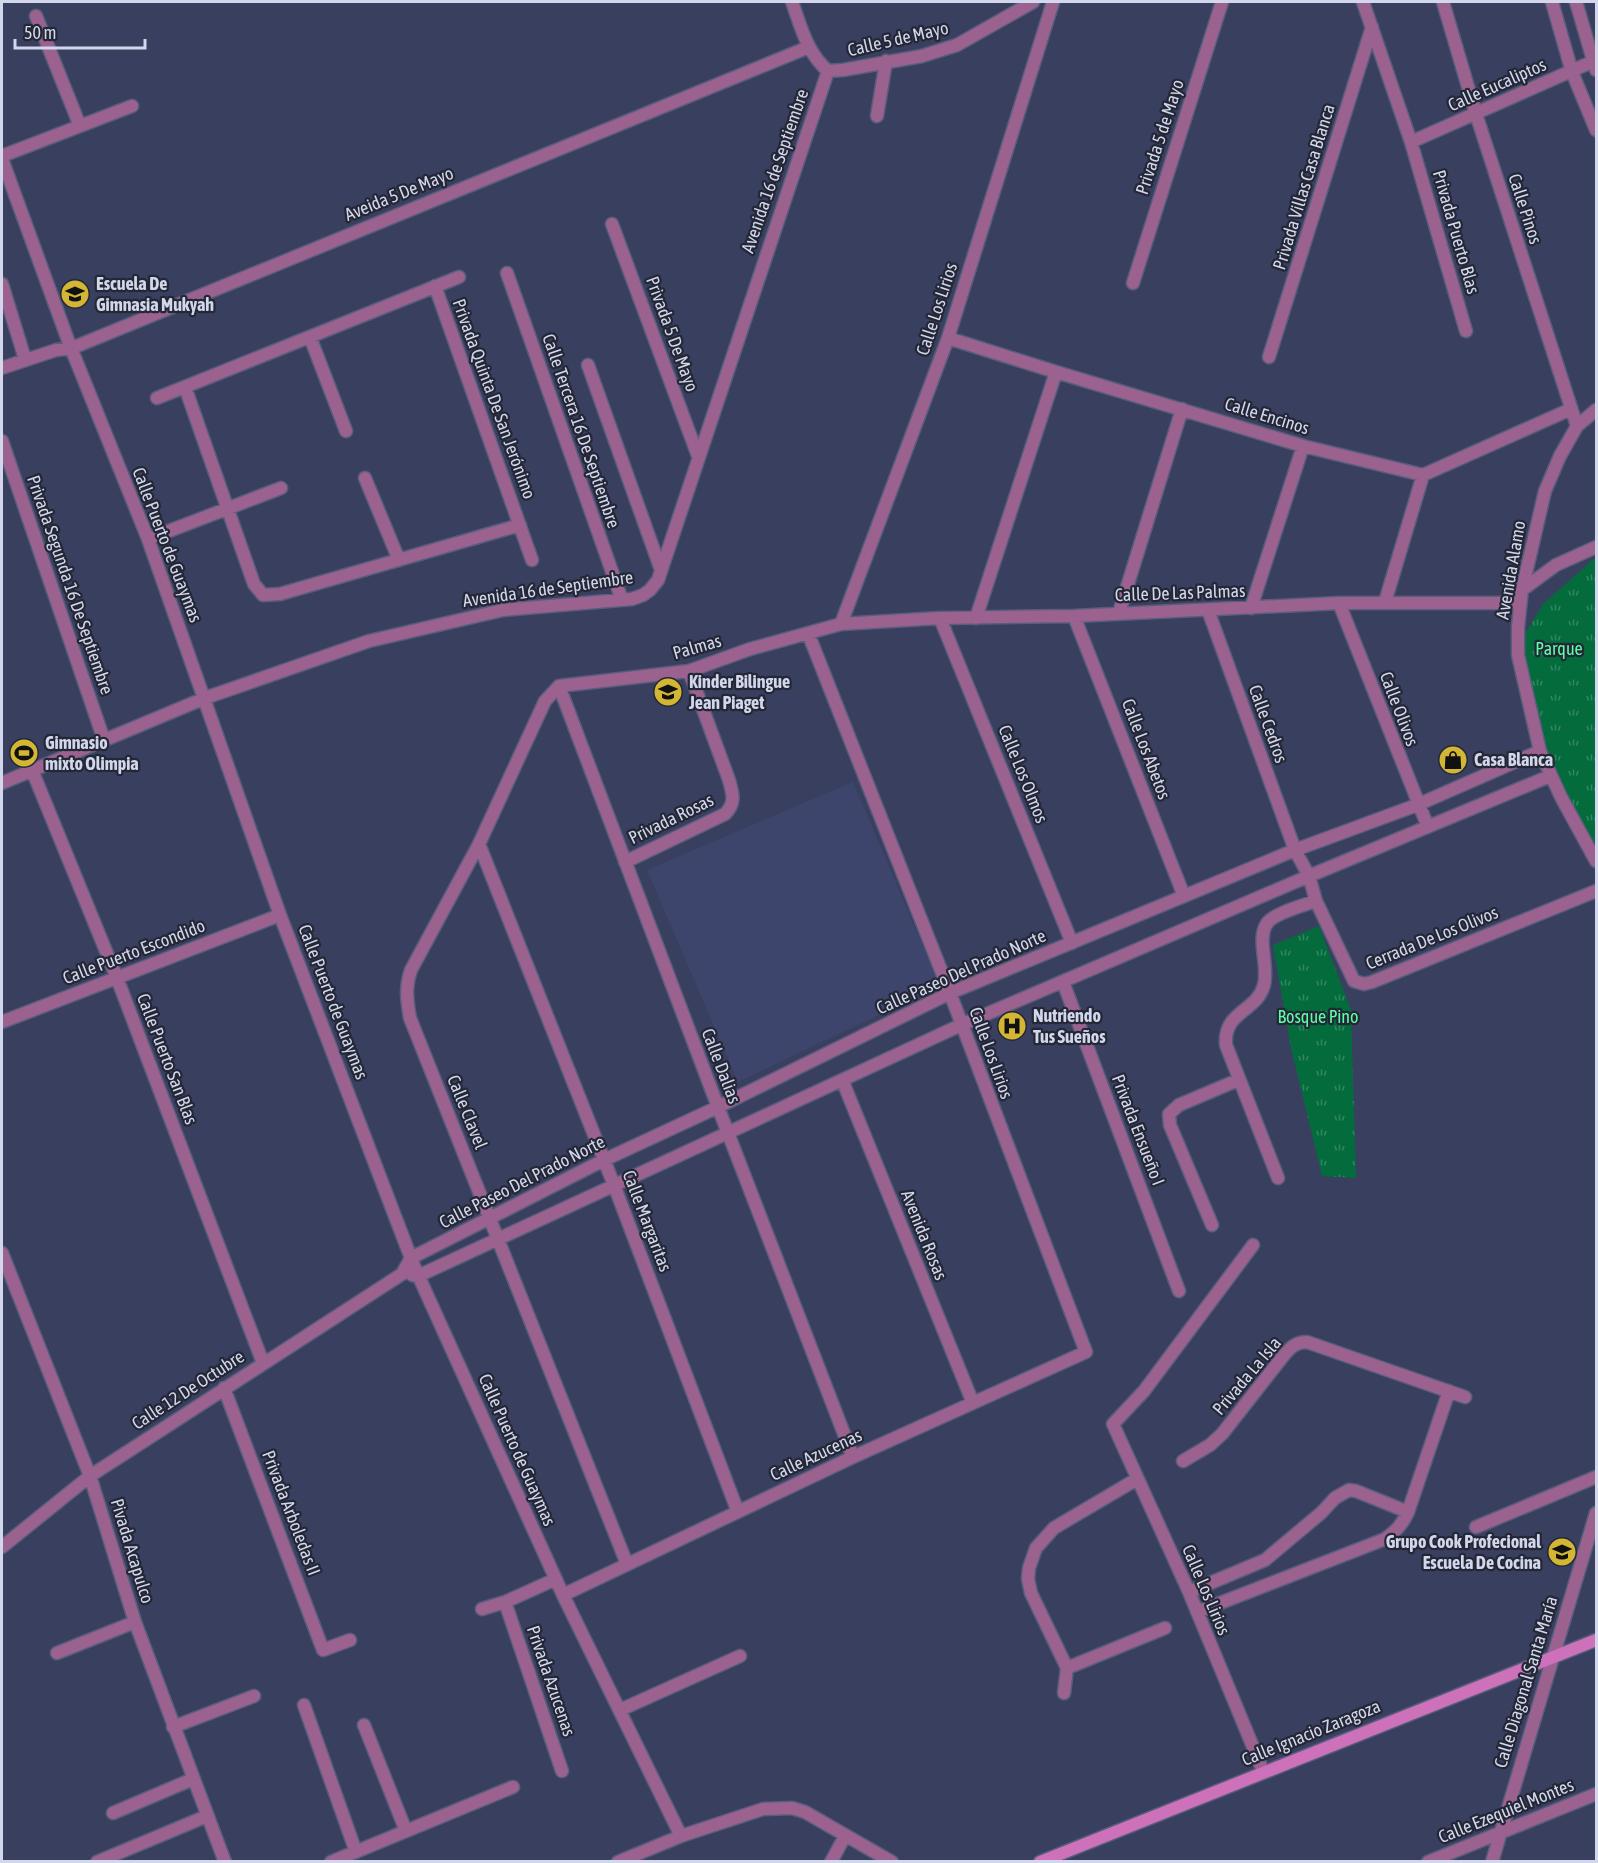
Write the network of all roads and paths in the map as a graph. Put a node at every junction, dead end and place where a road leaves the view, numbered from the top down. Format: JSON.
{"nodes":[{"id":1,"x":792,"y":2,"type":"edge"},
{"id":2,"x":1034,"y":2,"type":"edge"},
{"id":3,"x":1053,"y":2,"type":"edge"},
{"id":4,"x":1222,"y":2,"type":"edge"},
{"id":5,"x":1364,"y":2,"type":"edge"},
{"id":6,"x":1443,"y":2,"type":"edge"},
{"id":7,"x":1552,"y":2,"type":"edge"},
{"id":8,"x":1576,"y":2,"type":"edge"},
{"id":9,"x":36,"y":16,"type":"dead end"},
{"id":10,"x":1372,"y":27,"type":"junction"},
{"id":11,"x":808,"y":47,"type":"junction"},
{"id":12,"x":886,"y":61,"type":"junction"},
{"id":13,"x":1595,"y":64,"type":"edge"},
{"id":14,"x":828,"y":71,"type":"junction"},
{"id":15,"x":1572,"y":72,"type":"junction"},
{"id":16,"x":132,"y":106,"type":"dead end"},
{"id":17,"x":1476,"y":114,"type":"junction"},
{"id":18,"x":877,"y":116,"type":"dead end"},
{"id":19,"x":80,"y":126,"type":"junction"},
{"id":20,"x":1596,"y":130,"type":"edge"},
{"id":21,"x":1411,"y":142,"type":"junction"},
{"id":22,"x":2,"y":158,"type":"edge"},
{"id":23,"x":612,"y":224,"type":"dead end"},
{"id":24,"x":507,"y":273,"type":"dead end"},
{"id":25,"x":459,"y":276,"type":"dead end"},
{"id":26,"x":1132,"y":283,"type":"dead end"},
{"id":27,"x":2,"y":284,"type":"edge"},
{"id":28,"x":435,"y":286,"type":"junction"},
{"id":29,"x":1466,"y":332,"type":"dead end"},
{"id":30,"x":310,"y":337,"type":"junction"},
{"id":31,"x":948,"y":338,"type":"junction"},
{"id":32,"x":72,"y":348,"type":"junction"},
{"id":33,"x":1269,"y":357,"type":"dead end"},
{"id":34,"x":25,"y":359,"type":"junction"},
{"id":35,"x":588,"y":365,"type":"dead end"},
{"id":36,"x":2,"y":368,"type":"edge"},
{"id":37,"x":1056,"y":372,"type":"junction"},
{"id":38,"x":185,"y":387,"type":"junction"},
{"id":39,"x":157,"y":398,"type":"dead end"},
{"id":40,"x":1182,"y":409,"type":"junction"},
{"id":41,"x":1571,"y":409,"type":"junction"},
{"id":42,"x":1596,"y":410,"type":"edge"},
{"id":43,"x":1577,"y":426,"type":"junction"},
{"id":44,"x":346,"y":431,"type":"dead end"},
{"id":45,"x":2,"y":441,"type":"edge"},
{"id":46,"x":1303,"y":446,"type":"junction"},
{"id":47,"x":698,"y":456,"type":"junction"},
{"id":48,"x":1423,"y":475,"type":"junction"},
{"id":49,"x":365,"y":478,"type":"dead end"},
{"id":50,"x":281,"y":488,"type":"dead end"},
{"id":51,"x":226,"y":509,"type":"junction"},
{"id":52,"x":520,"y":525,"type":"junction"},
{"id":53,"x":148,"y":539,"type":"junction"},
{"id":54,"x":1596,"y":547,"type":"edge"},
{"id":55,"x":399,"y":560,"type":"junction"},
{"id":56,"x":532,"y":560,"type":"dead end"},
{"id":57,"x":661,"y":570,"type":"junction"},
{"id":58,"x":1521,"y":597,"type":"junction"},
{"id":59,"x":622,"y":600,"type":"junction"},
{"id":60,"x":1385,"y":602,"type":"junction"},
{"id":61,"x":1338,"y":603,"type":"junction"},
{"id":62,"x":1251,"y":608,"type":"junction"},
{"id":63,"x":1208,"y":610,"type":"junction"},
{"id":64,"x":1119,"y":614,"type":"junction"},
{"id":65,"x":1074,"y":616,"type":"junction"},
{"id":66,"x":940,"y":618,"type":"junction"},
{"id":67,"x":976,"y":618,"type":"junction"},
{"id":68,"x":841,"y":624,"type":"junction"},
{"id":69,"x":808,"y":633,"type":"junction"},
{"id":70,"x":689,"y":671,"type":"junction"},
{"id":71,"x":559,"y":686,"type":"junction"},
{"id":72,"x":205,"y":698,"type":"junction"},
{"id":73,"x":104,"y":740,"type":"junction"},
{"id":74,"x":1540,"y":751,"type":"junction"},
{"id":75,"x":32,"y":770,"type":"junction"},
{"id":76,"x":1550,"y":776,"type":"junction"},
{"id":77,"x":2,"y":783,"type":"edge"},
{"id":78,"x":1417,"y":805,"type":"junction"},
{"id":79,"x":1428,"y":827,"type":"junction"},
{"id":80,"x":479,"y":844,"type":"junction"},
{"id":81,"x":1295,"y":850,"type":"junction"},
{"id":82,"x":1596,"y":861,"type":"edge"},
{"id":83,"x":626,"y":862,"type":"junction"},
{"id":84,"x":1309,"y":876,"type":"junction"},
{"id":85,"x":1596,"y":891,"type":"edge"},
{"id":86,"x":1184,"y":896,"type":"junction"},
{"id":87,"x":1316,"y":901,"type":"junction"},
{"id":88,"x":280,"y":915,"type":"junction"},
{"id":89,"x":1072,"y":943,"type":"junction"},
{"id":90,"x":117,"y":978,"type":"junction"},
{"id":91,"x":1063,"y":982,"type":"junction"},
{"id":92,"x":950,"y":993,"type":"junction"},
{"id":93,"x":2,"y":1022,"type":"edge"},
{"id":94,"x":961,"y":1025,"type":"junction"},
{"id":95,"x":1238,"y":1080,"type":"junction"},
{"id":96,"x":843,"y":1082,"type":"junction"},
{"id":97,"x":718,"y":1107,"type":"junction"},
{"id":98,"x":728,"y":1133,"type":"junction"},
{"id":99,"x":604,"y":1160,"type":"junction"},
{"id":100,"x":1278,"y":1178,"type":"dead end"},
{"id":101,"x":614,"y":1185,"type":"junction"},
{"id":102,"x":490,"y":1217,"type":"junction"},
{"id":103,"x":1212,"y":1225,"type":"dead end"},
{"id":104,"x":499,"y":1238,"type":"junction"},
{"id":105,"x":1253,"y":1245,"type":"dead end"},
{"id":106,"x":2,"y":1253,"type":"edge"},
{"id":107,"x":411,"y":1258,"type":"junction"},
{"id":108,"x":402,"y":1274,"type":"junction"},
{"id":109,"x":418,"y":1276,"type":"junction"},
{"id":110,"x":1179,"y":1292,"type":"dead end"},
{"id":111,"x":1086,"y":1352,"type":"joint"},
{"id":112,"x":263,"y":1362,"type":"junction"},
{"id":113,"x":224,"y":1388,"type":"junction"},
{"id":114,"x":1449,"y":1391,"type":"junction"},
{"id":115,"x":1465,"y":1397,"type":"dead end"},
{"id":116,"x":973,"y":1403,"type":"junction"},
{"id":117,"x":853,"y":1457,"type":"junction"},
{"id":118,"x":1184,"y":1461,"type":"dead end"},
{"id":119,"x":90,"y":1476,"type":"junction"},
{"id":120,"x":1596,"y":1477,"type":"edge"},
{"id":121,"x":1137,"y":1479,"type":"junction"},
{"id":122,"x":738,"y":1512,"type":"junction"},
{"id":123,"x":1408,"y":1512,"type":"junction"},
{"id":124,"x":1596,"y":1513,"type":"edge"},
{"id":125,"x":1476,"y":1527,"type":"dead end"},
{"id":126,"x":2,"y":1547,"type":"edge"},
{"id":127,"x":627,"y":1564,"type":"junction"},
{"id":128,"x":1254,"y":1565,"type":"junction"},
{"id":129,"x":556,"y":1580,"type":"junction"},
{"id":130,"x":1264,"y":1586,"type":"junction"},
{"id":131,"x":1189,"y":1592,"type":"junction"},
{"id":132,"x":563,"y":1595,"type":"junction"},
{"id":133,"x":505,"y":1602,"type":"junction"},
{"id":134,"x":482,"y":1609,"type":"dead end"},
{"id":135,"x":1197,"y":1612,"type":"junction"},
{"id":136,"x":135,"y":1622,"type":"junction"},
{"id":137,"x":1165,"y":1628,"type":"dead end"},
{"id":138,"x":350,"y":1640,"type":"dead end"},
{"id":139,"x":1596,"y":1640,"type":"edge"},
{"id":140,"x":57,"y":1653,"type":"dead end"},
{"id":141,"x":740,"y":1656,"type":"dead end"},
{"id":142,"x":1552,"y":1657,"type":"junction"},
{"id":143,"x":1067,"y":1668,"type":"junction"},
{"id":144,"x":1064,"y":1693,"type":"dead end"},
{"id":145,"x":254,"y":1696,"type":"dead end"},
{"id":146,"x":304,"y":1705,"type":"dead end"},
{"id":147,"x":620,"y":1710,"type":"junction"},
{"id":148,"x":364,"y":1725,"type":"dead end"},
{"id":149,"x":173,"y":1727,"type":"junction"},
{"id":150,"x":562,"y":1771,"type":"dead end"},
{"id":151,"x":1263,"y":1771,"type":"junction"},
{"id":152,"x":193,"y":1779,"type":"junction"},
{"id":153,"x":513,"y":1787,"type":"dead end"},
{"id":154,"x":1596,"y":1794,"type":"edge"},
{"id":155,"x":113,"y":1813,"type":"dead end"},
{"id":156,"x":207,"y":1816,"type":"junction"},
{"id":157,"x":406,"y":1831,"type":"junction"},
{"id":158,"x":1499,"y":1833,"type":"junction"},
{"id":159,"x":681,"y":1836,"type":"junction"},
{"id":160,"x":845,"y":1836,"type":"junction"},
{"id":161,"x":356,"y":1852,"type":"junction"},
{"id":162,"x":97,"y":1862,"type":"edge"},
{"id":163,"x":225,"y":1862,"type":"edge"},
{"id":164,"x":331,"y":1862,"type":"edge"},
{"id":165,"x":618,"y":1862,"type":"edge"},
{"id":166,"x":831,"y":1862,"type":"edge"},
{"id":167,"x":892,"y":1862,"type":"edge"},
{"id":168,"x":1040,"y":1862,"type":"edge"},
{"id":169,"x":1428,"y":1862,"type":"edge"},
{"id":170,"x":1492,"y":1862,"type":"edge"}],
"edges":[{"from":1,"to":11,"type":"street","name":"Calle 5 de Mayo"},
{"from":2,"to":12,"type":"street","name":"Calle 5 de Mayo"},
{"from":3,"to":31,"type":"street","name":"Calle Los Lirios"},
{"from":4,"to":26,"type":"street","name":"Privada 5 de Mayo"},
{"from":5,"to":10,"type":"street","name":"Privada Puerto Blas"},
{"from":6,"to":17,"type":"street","name":"Calle Pinos"},
{"from":7,"to":15,"type":"street"},
{"from":8,"to":13,"type":"street"},
{"from":9,"to":19,"type":"street"},
{"from":10,"to":21,"type":"street","name":"Privada Puerto Blas"},
{"from":10,"to":33,"type":"street","name":"Privada Villas Casa Blanca"},
{"from":11,"to":14,"type":"street","name":"Calle 5 de Mayo"},
{"from":11,"to":32,"type":"street","name":"Aveida 5 De Mayo"},
{"from":12,"to":14,"type":"street","name":"Calle 5 de Mayo"},
{"from":12,"to":18,"type":"street"},
{"from":13,"to":15,"type":"street","name":"Calle Eucaliptos"},
{"from":14,"to":47,"type":"street","name":"Avenida 16 de Septiembre"},
{"from":15,"to":17,"type":"street","name":"Calle Eucaliptos"},
{"from":15,"to":20,"type":"street"},
{"from":16,"to":19,"type":"street"},
{"from":17,"to":21,"type":"street","name":"Calle Eucaliptos"},
{"from":17,"to":41,"type":"street","name":"Calle Pinos"},
{"from":19,"to":22,"type":"street"},
{"from":21,"to":29,"type":"street","name":"Privada Puerto Blas"},
{"from":22,"to":32,"type":"street","name":"Calle Puerto de Guaymas"},
{"from":23,"to":47,"type":"street","name":"Privada 5 De Mayo"},
{"from":24,"to":59,"type":"street","name":"Calle Tercera 16 De Septiembre"},
{"from":25,"to":28,"type":"street","name":"Privada Quinta De San Jerónimo"},
{"from":27,"to":34,"type":"street"},
{"from":28,"to":30,"type":"street","name":"Privada Quinta De San Jerónimo"},
{"from":28,"to":52,"type":"street","name":"Privada Quinta De San Jerónimo"},
{"from":30,"to":38,"type":"street","name":"Privada Quinta De San Jerónimo"},
{"from":30,"to":44,"type":"street"},
{"from":31,"to":37,"type":"street","name":"Calle Encinos"},
{"from":31,"to":68,"type":"street","name":"Calle Los Lirios"},
{"from":32,"to":34,"type":"street","name":"Aveida 5 De Mayo"},
{"from":32,"to":53,"type":"street","name":"Calle Puerto de Guaymas"},
{"from":34,"to":36,"type":"street","name":"Aveida 5 De Mayo"},
{"from":35,"to":57,"type":"street"},
{"from":37,"to":40,"type":"street","name":"Calle Encinos"},
{"from":37,"to":67,"type":"street"},
{"from":38,"to":39,"type":"street","name":"Privada Quinta De San Jerónimo"},
{"from":38,"to":51,"type":"street","name":"Privada Quinta De San Jerónimo"},
{"from":40,"to":46,"type":"street","name":"Calle Encinos"},
{"from":40,"to":64,"type":"street"},
{"from":41,"to":43,"type":"street","name":"Calle Pinos"},
{"from":41,"to":48,"type":"street"},
{"from":42,"to":43,"type":"street","name":"Avenida Alamo"},
{"from":43,"to":58,"type":"street","name":"Avenida Alamo"},
{"from":45,"to":73,"type":"street","name":"Privada Segunda 16 De Septiembre"},
{"from":46,"to":48,"type":"street","name":"Calle Encinos"},
{"from":46,"to":62,"type":"street"},
{"from":47,"to":57,"type":"street","name":"Avenida 16 de Septiembre"},
{"from":48,"to":60,"type":"street"},
{"from":49,"to":55,"type":"street"},
{"from":50,"to":51,"type":"street"},
{"from":51,"to":53,"type":"street"},
{"from":51,"to":55,"type":"street","name":"Privada Quinta De San Jerónimo"},
{"from":52,"to":55,"type":"street","name":"Privada Quinta De San Jerónimo"},
{"from":52,"to":56,"type":"street","name":"Privada Quinta De San Jerónimo"},
{"from":53,"to":72,"type":"street","name":"Calle Puerto de Guaymas"},
{"from":54,"to":58,"type":"street"},
{"from":57,"to":59,"type":"street","name":"Avenida 16 de Septiembre"},
{"from":58,"to":60,"type":"street","name":"Calle De Las Palmas"},
{"from":58,"to":74,"type":"street","name":"Avenida Alamo"},
{"from":59,"to":72,"type":"street","name":"Avenida 16 de Septiembre"},
{"from":60,"to":61,"type":"street","name":"Calle De Las Palmas"},
{"from":61,"to":62,"type":"street","name":"Calle De Las Palmas"},
{"from":61,"to":78,"type":"street","name":"Calle Olivos"},
{"from":62,"to":63,"type":"street","name":"Calle De Las Palmas"},
{"from":63,"to":64,"type":"street","name":"Calle De Las Palmas"},
{"from":63,"to":81,"type":"street","name":"Calle Cedros"},
{"from":64,"to":65,"type":"street","name":"Calle De Las Palmas"},
{"from":65,"to":67,"type":"street","name":"Calle De Las Palmas"},
{"from":65,"to":86,"type":"street","name":"Calle Los Abetos"},
{"from":66,"to":67,"type":"street","name":"Calle De Las Palmas"},
{"from":66,"to":68,"type":"street","name":"Calle De Las Palmas"},
{"from":66,"to":89,"type":"street","name":"Calle Los Olmos"},
{"from":68,"to":69,"type":"street","name":"Palmas"},
{"from":69,"to":70,"type":"street","name":"Palmas"},
{"from":69,"to":92,"type":"street","name":"Calle Los Lirios"},
{"from":70,"to":71,"type":"street","name":"Palmas"},
{"from":70,"to":83,"type":"street","name":"Privada Rosas"},
{"from":71,"to":80,"type":"street","name":"Calle Clavel"},
{"from":71,"to":83,"type":"street","name":"Calle Dalias"},
{"from":72,"to":73,"type":"street","name":"Avenida 16 de Septiembre"},
{"from":72,"to":88,"type":"street","name":"Calle Puerto de Guaymas"},
{"from":73,"to":75,"type":"street","name":"Avenida 16 de Septiembre"},
{"from":74,"to":76,"type":"street","name":"Avenida Alamo"},
{"from":74,"to":78,"type":"street","name":"Calle Paseo Del Prado Norte"},
{"from":75,"to":77,"type":"street","name":"Avenida 16 de Septiembre"},
{"from":75,"to":90,"type":"street","name":"Calle Puerto San Blas"},
{"from":76,"to":79,"type":"street","name":"Calle Paseo Del Prado Norte"},
{"from":76,"to":82,"type":"street","name":"Avenida Alamo"},
{"from":78,"to":79,"type":"street","name":"Calle Olivos"},
{"from":78,"to":81,"type":"street","name":"Calle Paseo Del Prado Norte"},
{"from":79,"to":84,"type":"street","name":"Calle Paseo Del Prado Norte"},
{"from":80,"to":99,"type":"street","name":"Calle Margaritas"},
{"from":80,"to":102,"type":"street","name":"Calle Clavel"},
{"from":81,"to":84,"type":"street","name":"Calle Cedros"},
{"from":81,"to":86,"type":"street","name":"Calle Paseo Del Prado Norte"},
{"from":83,"to":97,"type":"street","name":"Calle Dalias"},
{"from":84,"to":87,"type":"street","name":"Cerrada De Los Olivos"},
{"from":84,"to":91,"type":"street","name":"Calle Paseo Del Prado Norte"},
{"from":85,"to":87,"type":"street","name":"Cerrada De Los Olivos"},
{"from":86,"to":89,"type":"street","name":"Calle Paseo Del Prado Norte"},
{"from":87,"to":95,"type":"street"},
{"from":88,"to":90,"type":"street","name":"Calle Puerto Escondido"},
{"from":88,"to":107,"type":"street","name":"Calle Puerto de Guaymas"},
{"from":89,"to":92,"type":"street","name":"Calle Paseo Del Prado Norte"},
{"from":90,"to":93,"type":"street","name":"Calle Puerto Escondido"},
{"from":90,"to":112,"type":"street","name":"Calle Puerto San Blas"},
{"from":91,"to":94,"type":"street","name":"Calle Paseo Del Prado Norte"},
{"from":91,"to":110,"type":"street","name":"Privada Ensueño I"},
{"from":92,"to":94,"type":"street","name":"Calle Los Lirios"},
{"from":92,"to":97,"type":"street","name":"Calle Paseo Del Prado Norte"},
{"from":94,"to":96,"type":"street","name":"Calle Paseo Del Prado Norte"},
{"from":94,"to":111,"type":"street","name":"Calle Los Lirios"},
{"from":95,"to":100,"type":"street"},
{"from":95,"to":103,"type":"street"},
{"from":96,"to":98,"type":"street","name":"Calle Paseo Del Prado Norte"},
{"from":96,"to":116,"type":"street","name":"Avenida Rosas"},
{"from":97,"to":98,"type":"street","name":"Calle Dalias"},
{"from":97,"to":99,"type":"street","name":"Calle Paseo Del Prado Norte"},
{"from":98,"to":101,"type":"street","name":"Calle Paseo Del Prado Norte"},
{"from":98,"to":117,"type":"street","name":"Calle Dalias"},
{"from":99,"to":101,"type":"street","name":"Calle Margaritas"},
{"from":99,"to":102,"type":"street","name":"Calle Paseo Del Prado Norte"},
{"from":101,"to":104,"type":"street","name":"Calle Paseo Del Prado Norte"},
{"from":101,"to":122,"type":"street","name":"Calle Margaritas"},
{"from":102,"to":104,"type":"street","name":"Calle Clavel"},
{"from":102,"to":107,"type":"street","name":"Calle Paseo Del Prado Norte"},
{"from":104,"to":109,"type":"street","name":"Calle Paseo Del Prado Norte"},
{"from":104,"to":127,"type":"street","name":"Calle Clavel"},
{"from":105,"to":121,"type":"street","name":"Calle Los Lirios"},
{"from":106,"to":119,"type":"street","name":"Pivada Acapulco"},
{"from":107,"to":108,"type":"street","name":"Calle 12 De Octubre"},
{"from":107,"to":109,"type":"street","name":"Calle Puerto de Guaymas"},
{"from":108,"to":109,"type":"street"},
{"from":108,"to":112,"type":"street","name":"Calle 12 De Octubre"},
{"from":109,"to":129,"type":"street","name":"Calle Puerto de Guaymas"},
{"from":111,"to":116,"type":"street","name":"Calle Azucenas"},
{"from":112,"to":113,"type":"street","name":"Calle 12 De Octubre"},
{"from":113,"to":119,"type":"street","name":"Calle 12 De Octubre"},
{"from":113,"to":138,"type":"street","name":"Privada Arboledas II"},
{"from":114,"to":115,"type":"street","name":"Privada La Isla"},
{"from":114,"to":118,"type":"street","name":"Privada La Isla"},
{"from":114,"to":123,"type":"street"},
{"from":116,"to":117,"type":"street","name":"Calle Azucenas"},
{"from":117,"to":122,"type":"street","name":"Calle Azucenas"},
{"from":119,"to":126,"type":"street","name":"Calle 12 De Octubre"},
{"from":119,"to":136,"type":"street","name":"Pivada Acapulco"},
{"from":120,"to":125,"type":"street"},
{"from":121,"to":131,"type":"street","name":"Calle Los Lirios"},
{"from":121,"to":143,"type":"street"},
{"from":122,"to":127,"type":"street","name":"Calle Azucenas"},
{"from":123,"to":128,"type":"street"},
{"from":123,"to":130,"type":"street"},
{"from":124,"to":142,"type":"street","name":"Calle Diagonal Santa María"},
{"from":127,"to":132,"type":"street","name":"Calle Azucenas"},
{"from":128,"to":130,"type":"street"},
{"from":128,"to":131,"type":"street"},
{"from":129,"to":132,"type":"street","name":"Calle Puerto de Guaymas"},
{"from":129,"to":133,"type":"street"},
{"from":130,"to":135,"type":"street"},
{"from":131,"to":135,"type":"street","name":"Calle Los Lirios"},
{"from":132,"to":147,"type":"street","name":"Calle Puerto de Guaymas"},
{"from":133,"to":134,"type":"street"},
{"from":133,"to":150,"type":"street","name":"Privada Azucenas"},
{"from":135,"to":151,"type":"street","name":"Calle Los Lirios"},
{"from":136,"to":140,"type":"street"},
{"from":136,"to":149,"type":"street","name":"Pivada Acapulco"},
{"from":137,"to":143,"type":"street"},
{"from":139,"to":142,"type":"street","name":"Calle Ignacio Zaragoza"},
{"from":141,"to":147,"type":"street"},
{"from":142,"to":151,"type":"street","name":"Calle Ignacio Zaragoza"},
{"from":142,"to":158,"type":"street","name":"Calle Diagonal Santa María"},
{"from":143,"to":144,"type":"street"},
{"from":145,"to":149,"type":"street"},
{"from":146,"to":161,"type":"street"},
{"from":147,"to":159,"type":"street","name":"Calle Puerto de Guaymas"},
{"from":148,"to":157,"type":"street"},
{"from":149,"to":152,"type":"street","name":"Pivada Acapulco"},
{"from":151,"to":168,"type":"street","name":"Calle Ignacio Zaragoza"},
{"from":152,"to":155,"type":"street"},
{"from":152,"to":156,"type":"street","name":"Pivada Acapulco"},
{"from":153,"to":157,"type":"street"},
{"from":154,"to":158,"type":"street","name":"Calle Ezequiel Montes"},
{"from":156,"to":162,"type":"street"},
{"from":156,"to":163,"type":"street","name":"Pivada Acapulco"},
{"from":157,"to":161,"type":"street"},
{"from":158,"to":169,"type":"street","name":"Calle Ezequiel Montes"},
{"from":158,"to":170,"type":"street","name":"Calle Diagonal Santa María"},
{"from":159,"to":160,"type":"street"},
{"from":159,"to":165,"type":"street"},
{"from":160,"to":166,"type":"street"},
{"from":160,"to":167,"type":"street"},
{"from":161,"to":164,"type":"street"}]}
